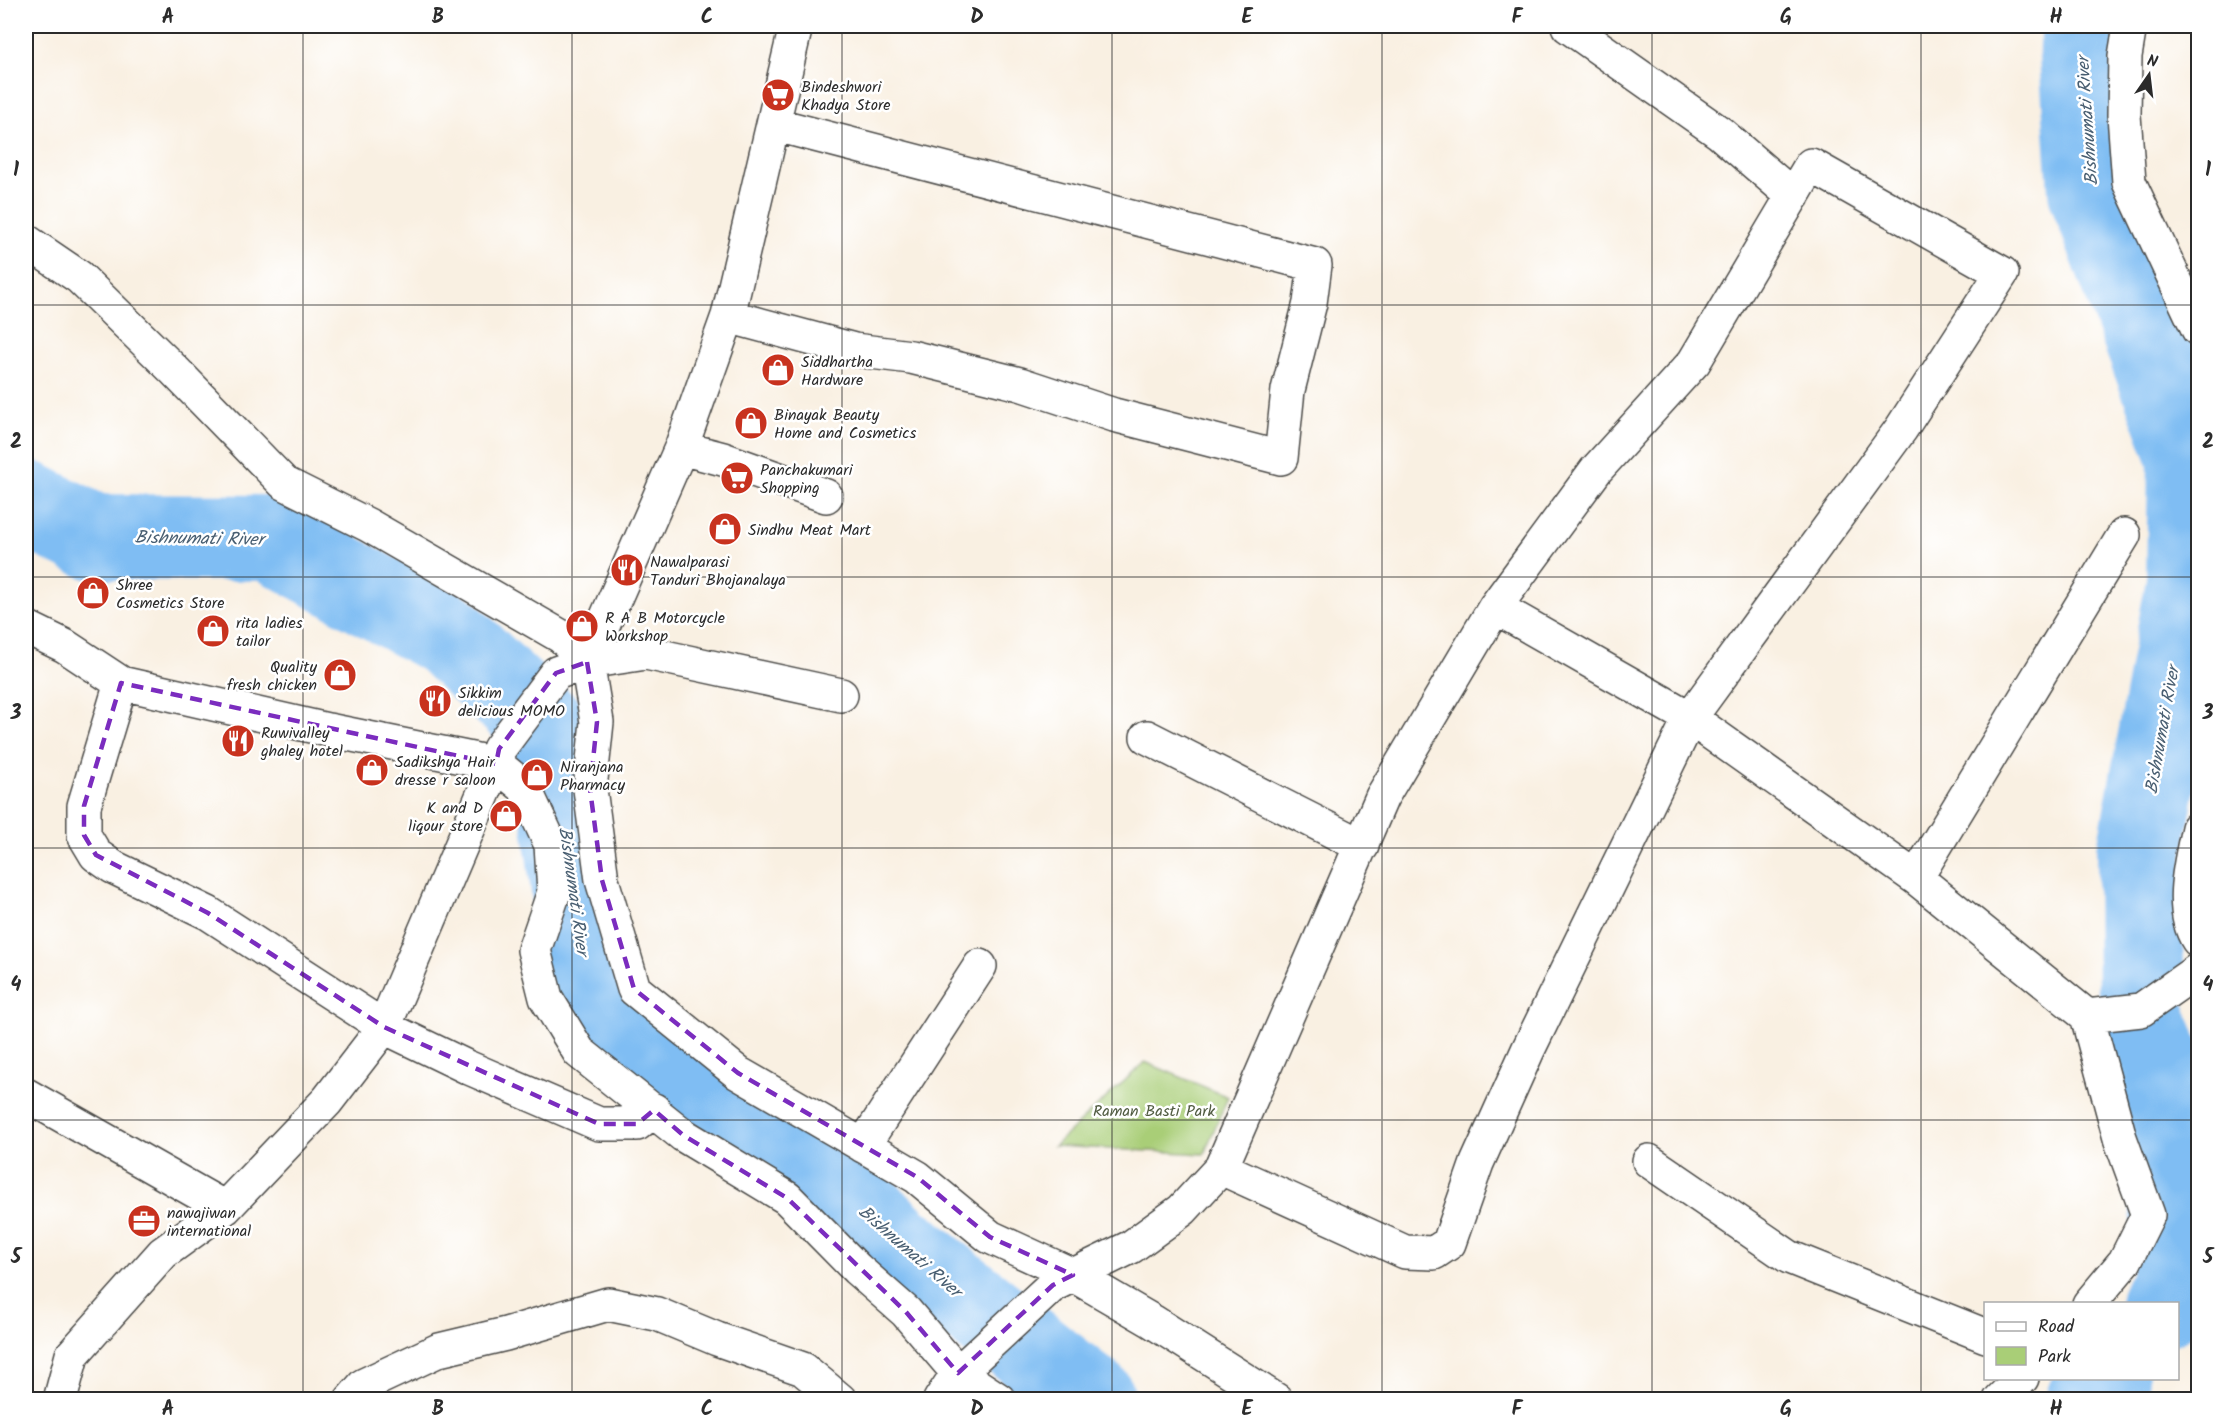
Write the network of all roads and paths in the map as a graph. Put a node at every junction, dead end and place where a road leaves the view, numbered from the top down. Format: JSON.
{"nodes":[{"id":1,"x":796,"y":26,"type":"edge"},
{"id":2,"x":1568,"y":26,"type":"edge"},
{"id":3,"x":2019,"y":26,"type":"edge"},
{"id":4,"x":2130,"y":26,"type":"edge"},
{"id":5,"x":2018,"y":32,"type":"dead end"},
{"id":6,"x":773,"y":124,"type":"junction"},
{"id":7,"x":1793,"y":196,"type":"junction"},
{"id":8,"x":26,"y":241,"type":"edge"},
{"id":9,"x":2190,"y":284,"type":"edge"},
{"id":10,"x":728,"y":316,"type":"junction"},
{"id":11,"x":2199,"y":329,"type":"edge"},
{"id":12,"x":681,"y":448,"type":"junction"},
{"id":13,"x":826,"y":496,"type":"dead end"},
{"id":14,"x":2124,"y":535,"type":"dead end"},
{"id":15,"x":1495,"y":607,"type":"junction"},
{"id":16,"x":26,"y":627,"type":"edge"},
{"id":17,"x":587,"y":662,"type":"junction"},
{"id":18,"x":121,"y":683,"type":"junction"},
{"id":19,"x":840,"y":695,"type":"dead end"},
{"id":20,"x":1690,"y":717,"type":"junction"},
{"id":21,"x":1147,"y":737,"type":"dead end"},
{"id":22,"x":498,"y":756,"type":"junction"},
{"id":23,"x":2199,"y":828,"type":"edge"},
{"id":24,"x":1362,"y":846,"type":"junction"},
{"id":25,"x":1916,"y":878,"type":"junction"},
{"id":26,"x":2199,"y":940,"type":"edge"},
{"id":27,"x":980,"y":966,"type":"dead end"},
{"id":28,"x":2199,"y":970,"type":"edge"},
{"id":29,"x":2087,"y":1016,"type":"junction"},
{"id":30,"x":384,"y":1027,"type":"junction"},
{"id":31,"x":26,"y":1095,"type":"edge"},
{"id":32,"x":654,"y":1110,"type":"junction"},
{"id":33,"x":863,"y":1146,"type":"junction"},
{"id":34,"x":1649,"y":1161,"type":"dead end"},
{"id":35,"x":1221,"y":1168,"type":"junction"},
{"id":36,"x":225,"y":1208,"type":"junction"},
{"id":37,"x":1063,"y":1280,"type":"junction"},
{"id":38,"x":2091,"y":1302,"type":"edge"},
{"id":39,"x":1984,"y":1335,"type":"edge"},
{"id":40,"x":969,"y":1365,"type":"junction"},
{"id":41,"x":2020,"y":1380,"type":"edge"},
{"id":42,"x":60,"y":1400,"type":"edge"},
{"id":43,"x":351,"y":1400,"type":"edge"},
{"id":44,"x":840,"y":1400,"type":"edge"},
{"id":45,"x":940,"y":1400,"type":"edge"},
{"id":46,"x":999,"y":1400,"type":"edge"},
{"id":47,"x":1276,"y":1400,"type":"edge"},
{"id":48,"x":2000,"y":1400,"type":"edge"}],
"edges":[{"from":1,"to":6,"type":"street"},
{"from":2,"to":7,"type":"street"},
{"from":3,"to":5,"type":"path"},
{"from":4,"to":9,"type":"street"},
{"from":6,"to":10,"type":"street"},
{"from":6,"to":10,"type":"street"},
{"from":7,"to":15,"type":"street"},
{"from":7,"to":20,"type":"street"},
{"from":8,"to":17,"type":"street"},
{"from":9,"to":11,"type":"street"},
{"from":10,"to":12,"type":"street"},
{"from":12,"to":13,"type":"street"},
{"from":12,"to":17,"type":"street"},
{"from":14,"to":25,"type":"street"},
{"from":15,"to":20,"type":"street"},
{"from":15,"to":24,"type":"street"},
{"from":16,"to":18,"type":"street"},
{"from":17,"to":19,"type":"street"},
{"from":17,"to":22,"type":"street"},
{"from":17,"to":33,"type":"street"},
{"from":18,"to":22,"type":"street"},
{"from":18,"to":30,"type":"street"},
{"from":20,"to":25,"type":"street"},
{"from":20,"to":35,"type":"street"},
{"from":21,"to":24,"type":"street"},
{"from":22,"to":30,"type":"street"},
{"from":22,"to":32,"type":"street"},
{"from":23,"to":26,"type":"street"},
{"from":24,"to":35,"type":"street"},
{"from":25,"to":29,"type":"street"},
{"from":27,"to":33,"type":"street"},
{"from":28,"to":29,"type":"street"},
{"from":29,"to":38,"type":"street"},
{"from":30,"to":32,"type":"street"},
{"from":30,"to":36,"type":"street"},
{"from":31,"to":36,"type":"street"},
{"from":32,"to":40,"type":"street"},
{"from":33,"to":37,"type":"street"},
{"from":34,"to":39,"type":"street"},
{"from":35,"to":37,"type":"street"},
{"from":36,"to":42,"type":"street"},
{"from":37,"to":40,"type":"street"},
{"from":37,"to":47,"type":"street"},
{"from":40,"to":45,"type":"street"},
{"from":40,"to":46,"type":"street"},
{"from":41,"to":48,"type":"street"},
{"from":43,"to":44,"type":"street"}]}
